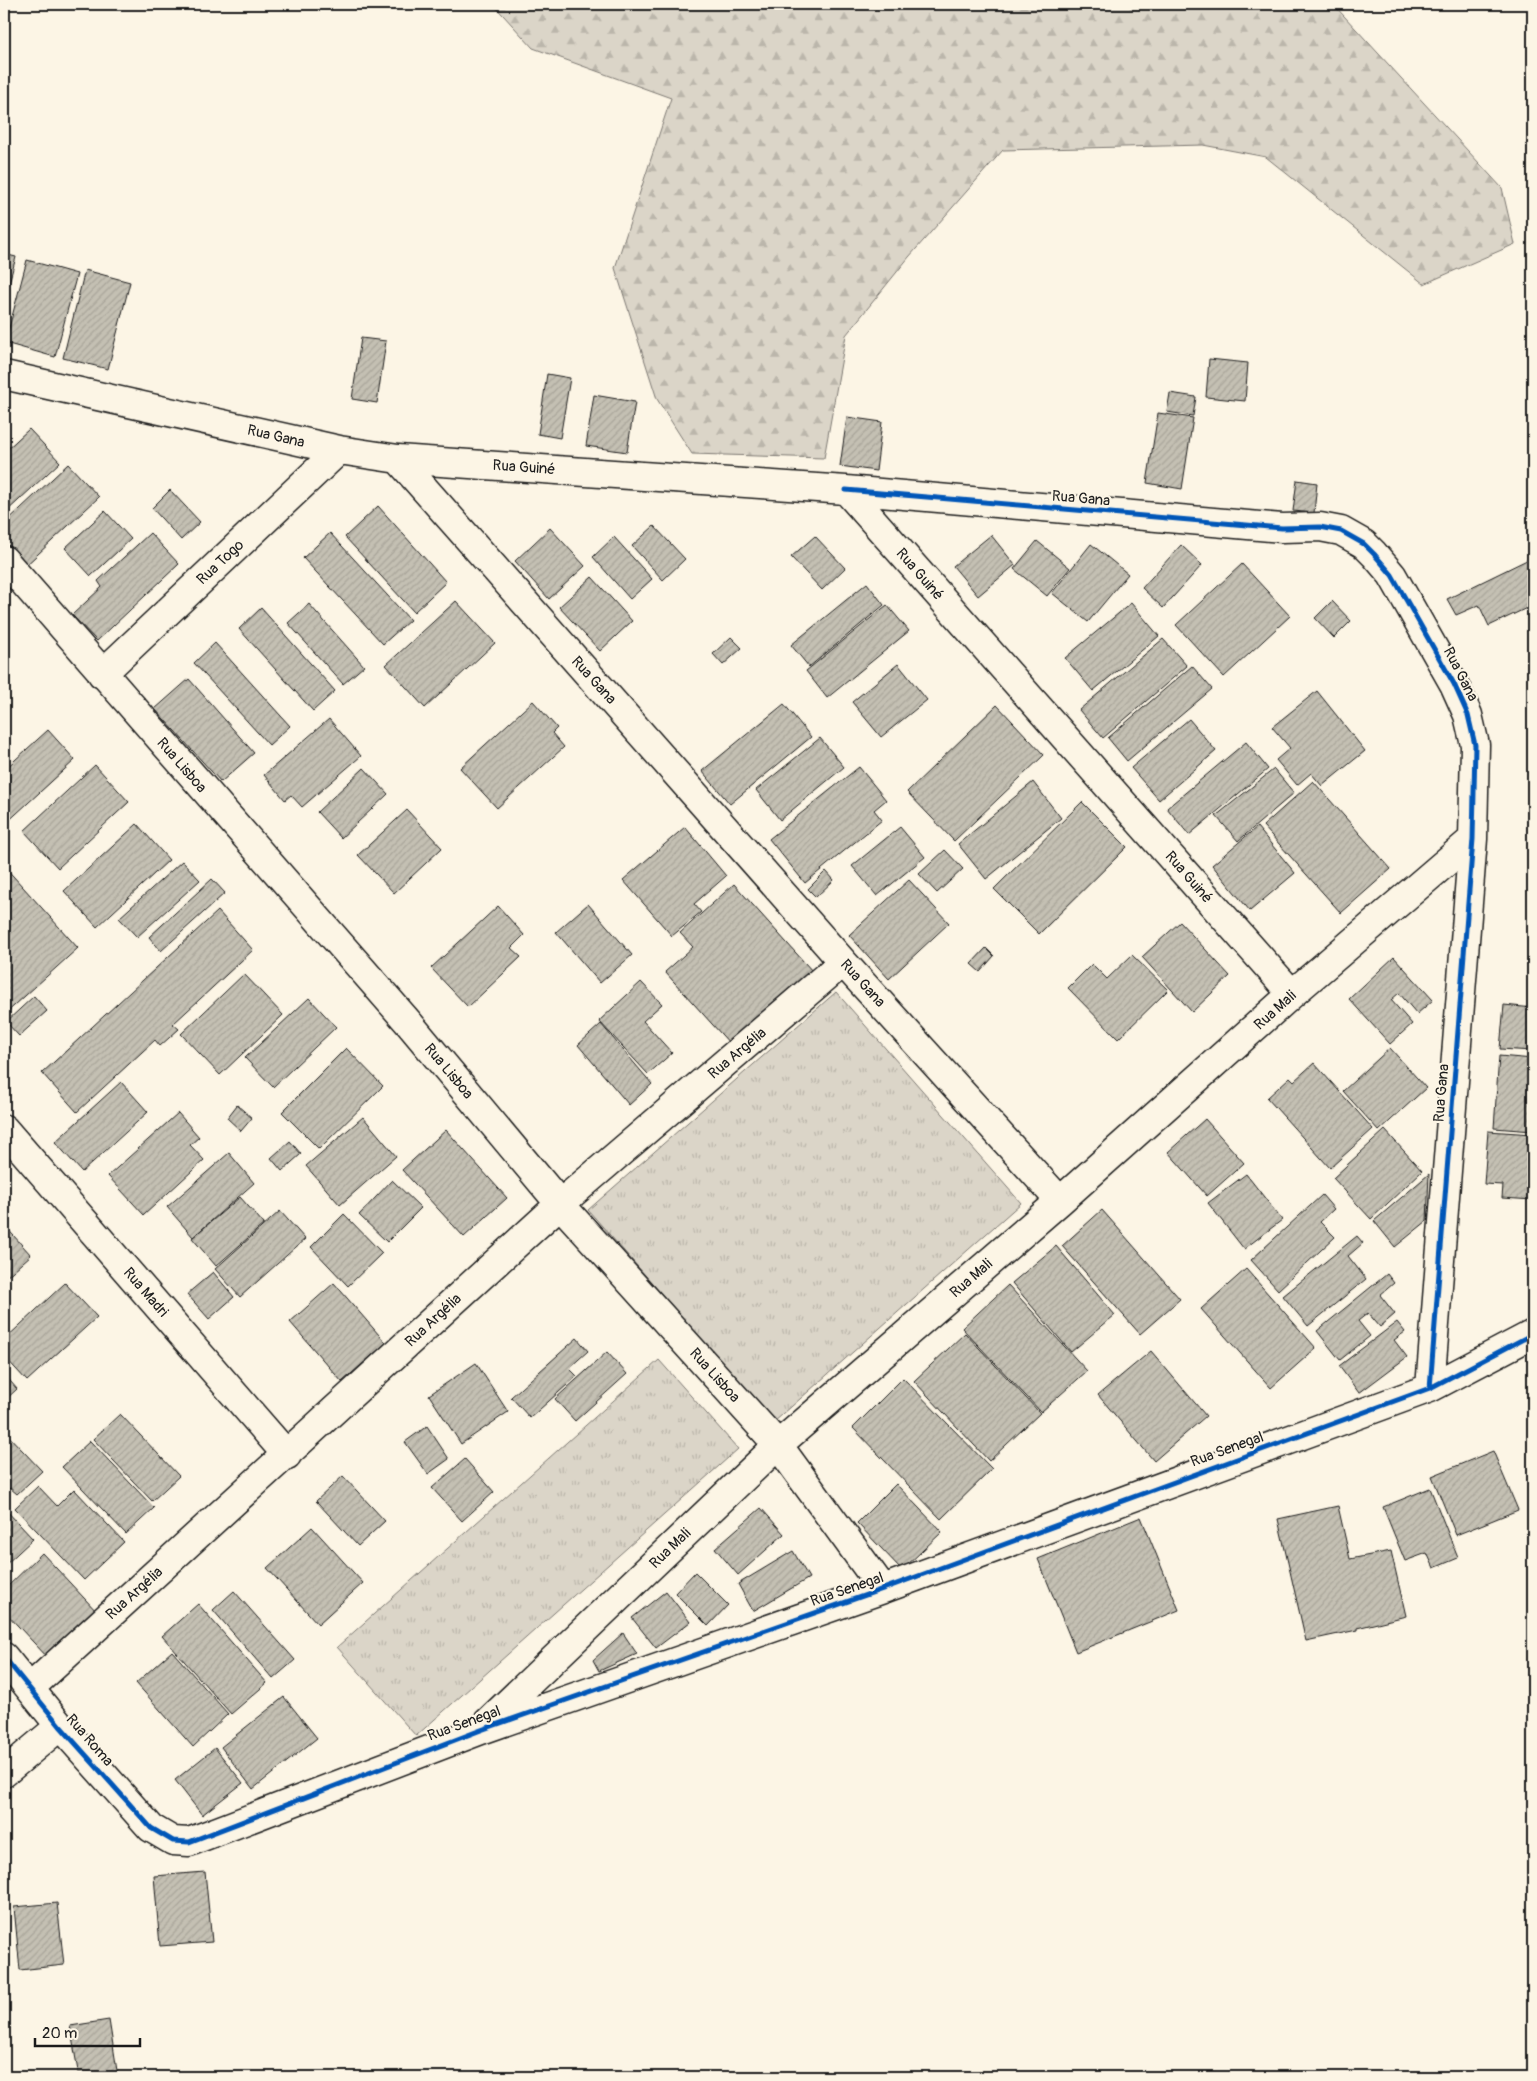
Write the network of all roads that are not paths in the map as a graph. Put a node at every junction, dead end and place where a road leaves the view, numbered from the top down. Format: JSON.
{"nodes":[{"id":1,"x":4,"y":375,"type":"edge"},
{"id":2,"x":339,"y":450,"type":"junction"},
{"id":3,"x":398,"y":459,"type":"junction"},
{"id":4,"x":846,"y":490,"type":"junction"},
{"id":5,"x":4,"y":560,"type":"edge"},
{"id":6,"x":102,"y":674,"type":"junction"},
{"id":7,"x":1473,"y":839,"type":"junction"},
{"id":8,"x":844,"y":962,"type":"junction"},
{"id":9,"x":1292,"y":994,"type":"junction"},
{"id":10,"x":4,"y":1129,"type":"edge"},
{"id":11,"x":1060,"y":1201,"type":"junction"},
{"id":12,"x":560,"y":1204,"type":"junction"},
{"id":13,"x":1533,"y":1334,"type":"edge"},
{"id":14,"x":1430,"y":1388,"type":"junction"},
{"id":15,"x":778,"y":1444,"type":"junction"},
{"id":16,"x":287,"y":1455,"type":"junction"},
{"id":17,"x":883,"y":1589,"type":"junction"},
{"id":18,"x":4,"y":1656,"type":"edge"},
{"id":19,"x":30,"y":1688,"type":"junction"},
{"id":20,"x":60,"y":1726,"type":"junction"},
{"id":21,"x":481,"y":1730,"type":"junction"},
{"id":22,"x":4,"y":1773,"type":"edge"},
{"id":23,"x":162,"y":1835,"type":"joint"}],
"edges":[{"from":1,"to":2,"type":"street","name":"Rua Gana"},
{"from":2,"to":3,"type":"street","name":"Rua Gana"},
{"from":2,"to":6,"type":"street","name":"Rua Togo"},
{"from":3,"to":4,"type":"street","name":"Rua Guiné"},
{"from":3,"to":8,"type":"street","name":"Rua Gana"},
{"from":4,"to":7,"type":"street","name":"Rua Gana"},
{"from":4,"to":9,"type":"street","name":"Rua Guiné"},
{"from":5,"to":6,"type":"street","name":"Rua Lisboa"},
{"from":6,"to":12,"type":"street","name":"Rua Lisboa"},
{"from":7,"to":9,"type":"street","name":"Rua Mali"},
{"from":7,"to":14,"type":"street","name":"Rua Gana"},
{"from":8,"to":11,"type":"street","name":"Rua Gana"},
{"from":8,"to":12,"type":"street","name":"Rua Argélia"},
{"from":9,"to":11,"type":"street","name":"Rua Mali"},
{"from":10,"to":16,"type":"street","name":"Rua Madri"},
{"from":11,"to":15,"type":"street","name":"Rua Mali"},
{"from":12,"to":15,"type":"street","name":"Rua Lisboa"},
{"from":12,"to":16,"type":"street","name":"Rua Argélia"},
{"from":13,"to":14,"type":"street","name":"Rua Senegal"},
{"from":14,"to":17,"type":"street","name":"Rua Senegal"},
{"from":15,"to":17,"type":"street","name":"Rua Lisboa"},
{"from":15,"to":21,"type":"street","name":"Rua Mali"},
{"from":16,"to":19,"type":"street","name":"Rua Argélia"},
{"from":17,"to":21,"type":"street","name":"Rua Senegal"},
{"from":18,"to":19,"type":"street","name":"Rua Roma"},
{"from":19,"to":20,"type":"street","name":"Rua Roma"},
{"from":20,"to":22,"type":"street"},
{"from":20,"to":23,"type":"street","name":"Rua Roma"},
{"from":21,"to":23,"type":"street","name":"Rua Senegal"}]}
